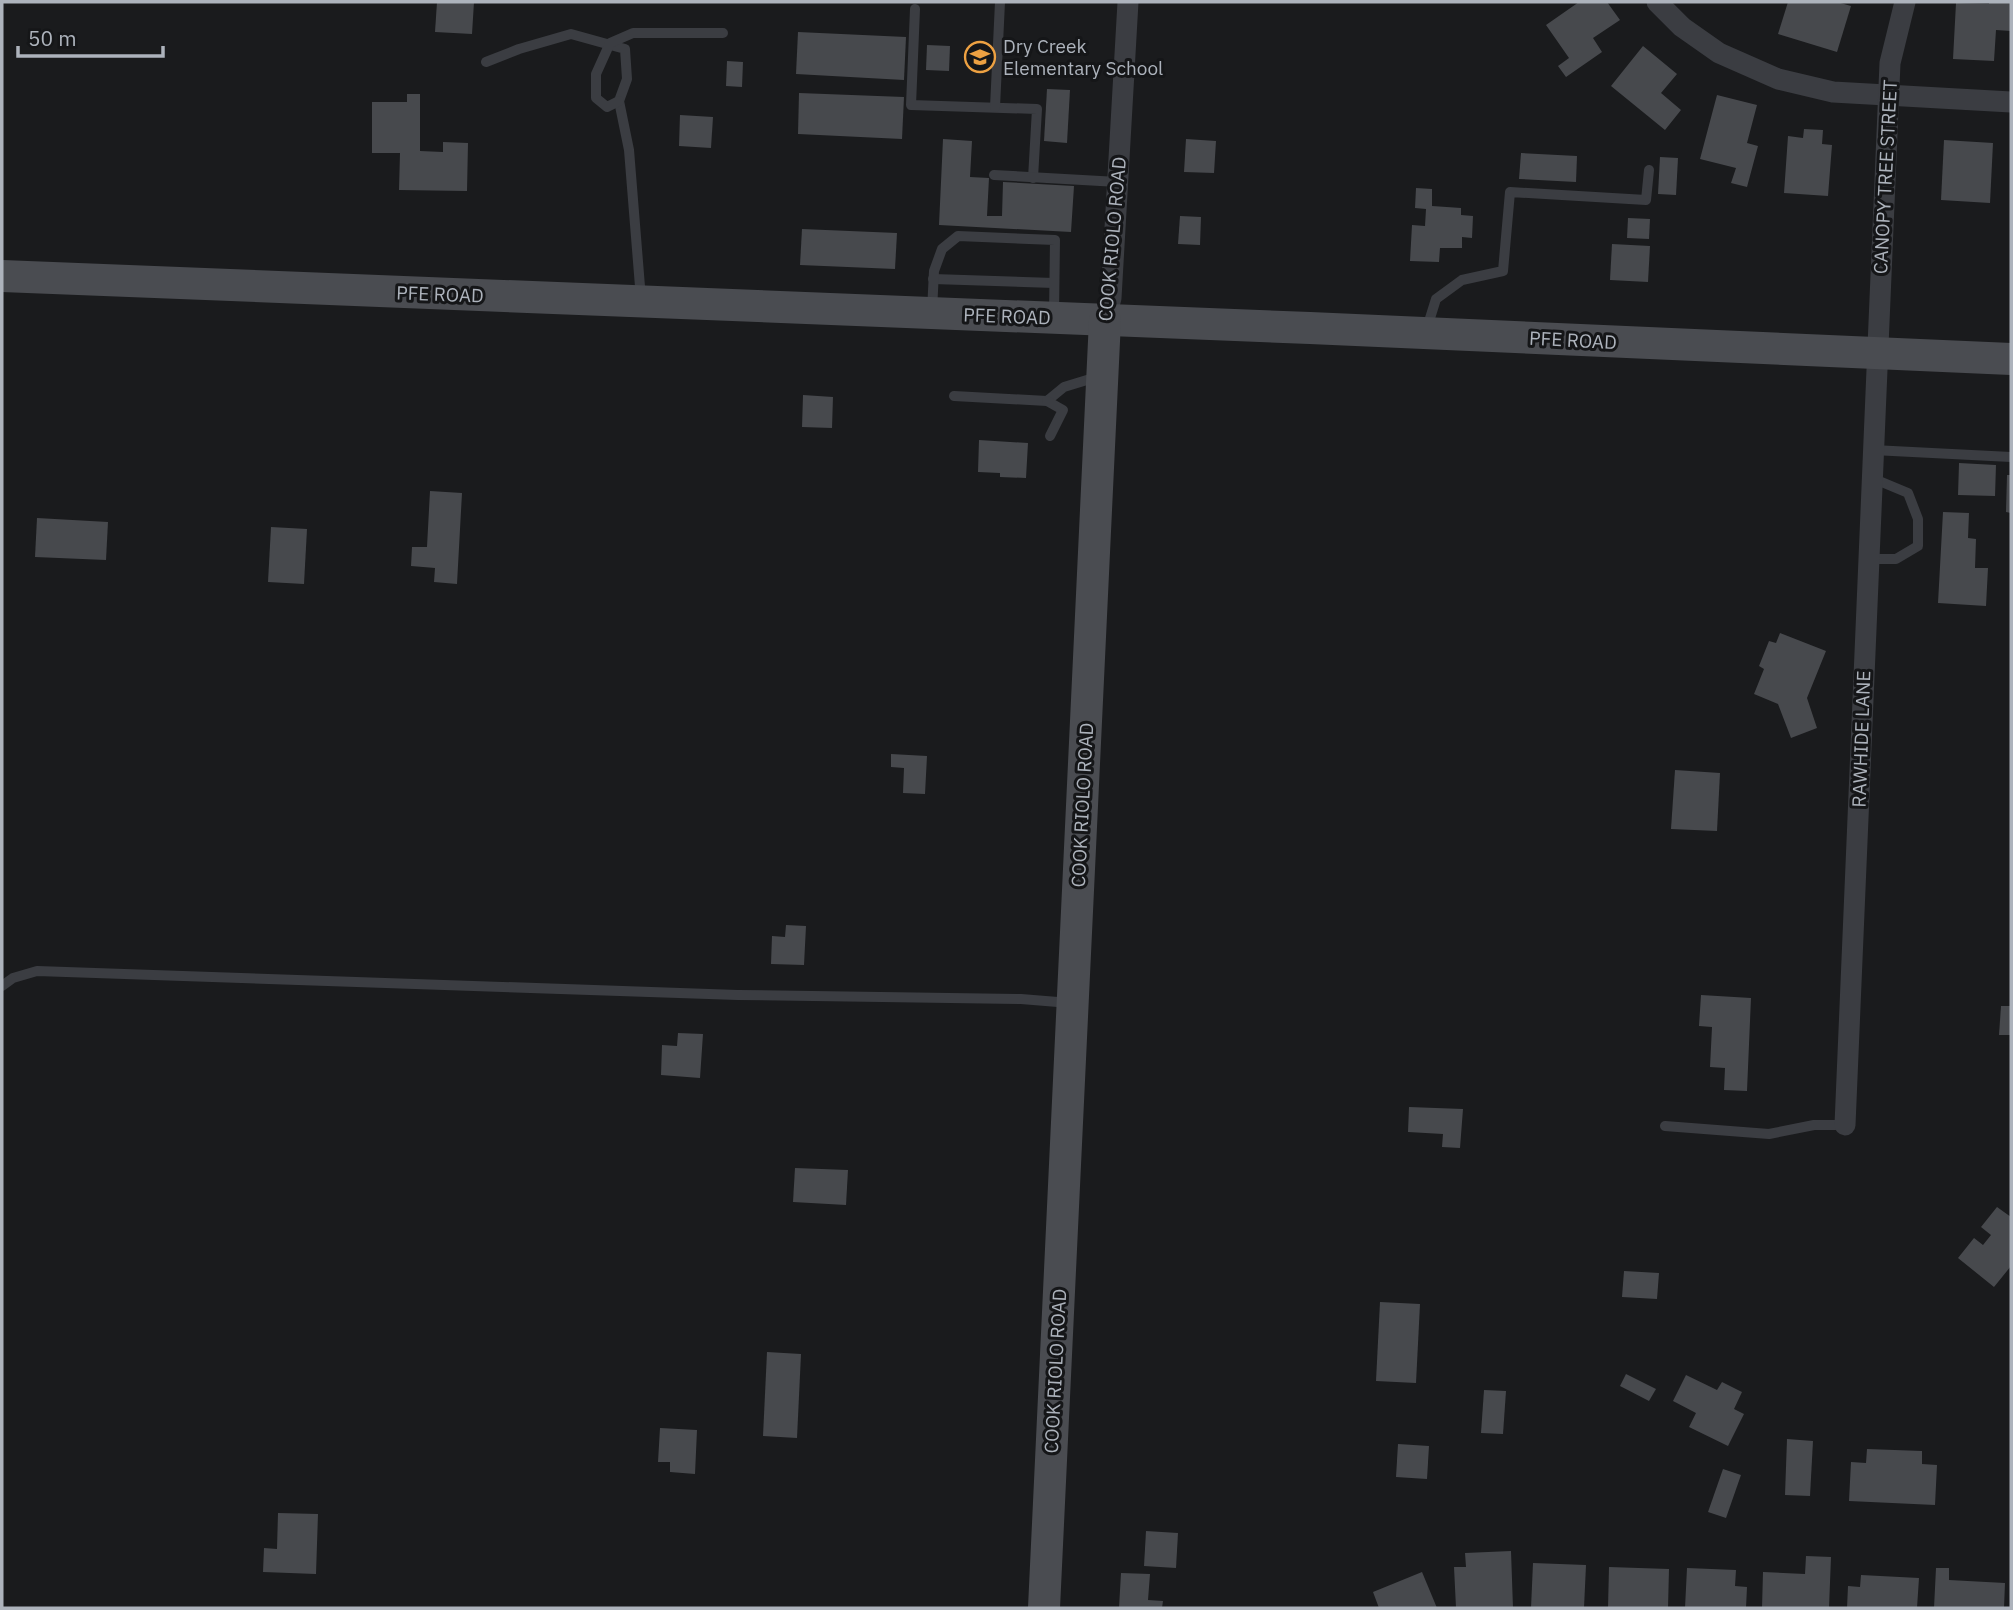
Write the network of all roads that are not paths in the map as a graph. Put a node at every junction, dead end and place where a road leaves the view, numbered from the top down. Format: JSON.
{"nodes":[{"id":1,"x":1000,"y":2,"type":"edge"},
{"id":2,"x":1128,"y":2,"type":"edge"},
{"id":3,"x":1657,"y":2,"type":"edge"},
{"id":4,"x":1905,"y":2,"type":"edge"},
{"id":5,"x":915,"y":9,"type":"dead end"},
{"id":6,"x":723,"y":33,"type":"dead end"},
{"id":7,"x":610,"y":43,"type":"junction"},
{"id":8,"x":486,"y":62,"type":"dead end"},
{"id":9,"x":1889,"y":94,"type":"junction"},
{"id":10,"x":619,"y":101,"type":"junction"},
{"id":11,"x":2011,"y":102,"type":"edge"},
{"id":12,"x":995,"y":107,"type":"junction"},
{"id":13,"x":1649,"y":170,"type":"dead end"},
{"id":14,"x":994,"y":176,"type":"dead end"},
{"id":15,"x":1033,"y":177,"type":"junction"},
{"id":16,"x":1118,"y":182,"type":"junction"},
{"id":17,"x":2,"y":276,"type":"edge"},
{"id":18,"x":933,"y":279,"type":"junction"},
{"id":19,"x":1054,"y":283,"type":"junction"},
{"id":20,"x":641,"y":302,"type":"junction"},
{"id":21,"x":932,"y":313,"type":"junction"},
{"id":22,"x":1054,"y":318,"type":"junction"},
{"id":23,"x":1105,"y":320,"type":"junction"},
{"id":24,"x":1425,"y":333,"type":"junction"},
{"id":25,"x":1877,"y":353,"type":"junction"},
{"id":26,"x":2011,"y":359,"type":"edge"},
{"id":27,"x":1103,"y":375,"type":"junction"},
{"id":28,"x":954,"y":396,"type":"dead end"},
{"id":29,"x":1047,"y":401,"type":"junction"},
{"id":30,"x":1050,"y":436,"type":"dead end"},
{"id":31,"x":1873,"y":450,"type":"junction"},
{"id":32,"x":2011,"y":457,"type":"edge"},
{"id":33,"x":1872,"y":478,"type":"junction"},
{"id":34,"x":1868,"y":559,"type":"junction"},
{"id":35,"x":2,"y":986,"type":"edge"},
{"id":36,"x":1073,"y":1003,"type":"junction"},
{"id":37,"x":1845,"y":1125,"type":"joint"},
{"id":38,"x":1665,"y":1126,"type":"dead end"},
{"id":39,"x":1044,"y":1608,"type":"edge"}],
"edges":[{"from":1,"to":12,"type":"lane"},
{"from":2,"to":16,"type":"street","name":"COOK RIOLO ROAD"},
{"from":3,"to":9,"type":"street"},
{"from":4,"to":9,"type":"street","name":"CANOPY TREE STREET"},
{"from":5,"to":12,"type":"lane"},
{"from":6,"to":7,"type":"lane"},
{"from":7,"to":8,"type":"lane"},
{"from":7,"to":10,"type":"lane"},
{"from":7,"to":10,"type":"lane"},
{"from":9,"to":11,"type":"street"},
{"from":9,"to":25,"type":"street","name":"CANOPY TREE STREET"},
{"from":10,"to":20,"type":"lane"},
{"from":12,"to":15,"type":"lane"},
{"from":13,"to":24,"type":"lane"},
{"from":14,"to":15,"type":"lane"},
{"from":15,"to":16,"type":"lane"},
{"from":16,"to":23,"type":"street","name":"COOK RIOLO ROAD"},
{"from":17,"to":20,"type":"main road","name":"PFE ROAD"},
{"from":18,"to":19,"type":"lane"},
{"from":18,"to":19,"type":"lane"},
{"from":18,"to":21,"type":"lane"},
{"from":19,"to":22,"type":"lane"},
{"from":20,"to":21,"type":"main road","name":"PFE ROAD"},
{"from":21,"to":22,"type":"main road","name":"PFE ROAD"},
{"from":22,"to":23,"type":"main road","name":"PFE ROAD"},
{"from":23,"to":24,"type":"main road","name":"PFE ROAD"},
{"from":23,"to":27,"type":"main road","name":"COOK RIOLO ROAD"},
{"from":24,"to":25,"type":"main road","name":"PFE ROAD"},
{"from":25,"to":26,"type":"main road","name":"PFE ROAD"},
{"from":25,"to":31,"type":"street","name":"RAWHIDE LANE"},
{"from":27,"to":29,"type":"lane"},
{"from":27,"to":36,"type":"main road","name":"COOK RIOLO ROAD"},
{"from":28,"to":29,"type":"lane"},
{"from":29,"to":30,"type":"lane"},
{"from":31,"to":32,"type":"lane"},
{"from":31,"to":33,"type":"street","name":"RAWHIDE LANE"},
{"from":33,"to":34,"type":"street","name":"RAWHIDE LANE"},
{"from":33,"to":34,"type":"lane"},
{"from":34,"to":37,"type":"street","name":"RAWHIDE LANE"},
{"from":35,"to":36,"type":"lane"},
{"from":36,"to":39,"type":"main road","name":"COOK RIOLO ROAD"},
{"from":37,"to":38,"type":"lane"}]}
